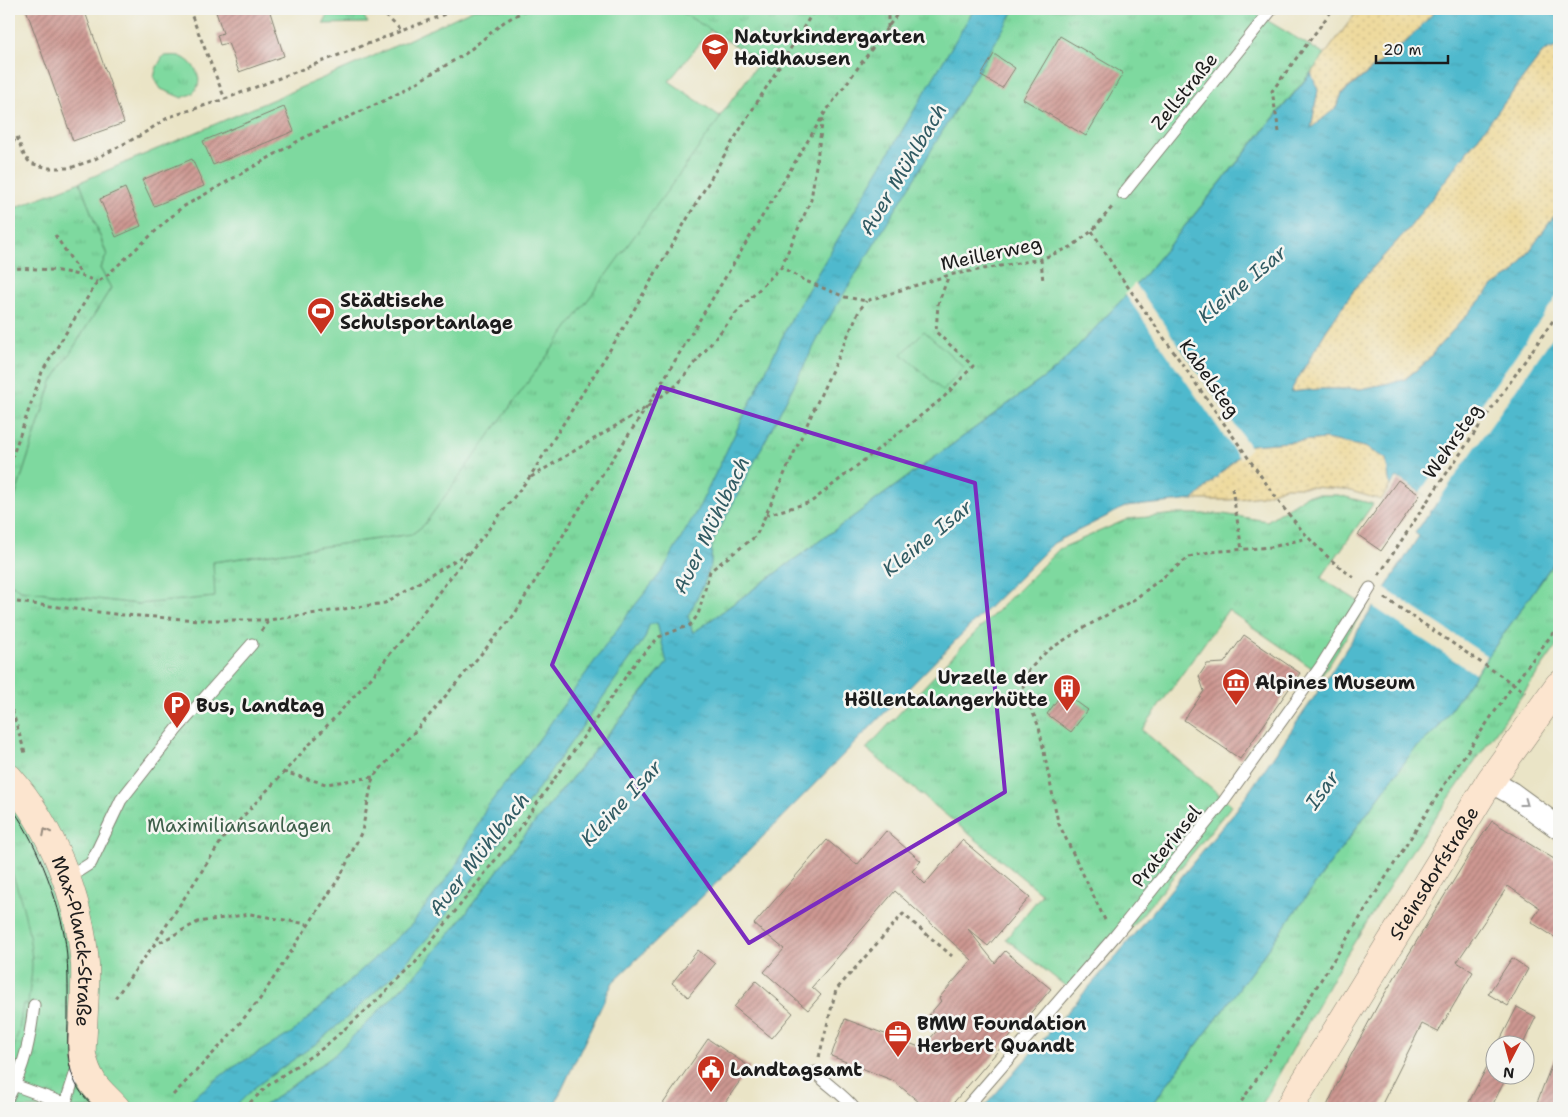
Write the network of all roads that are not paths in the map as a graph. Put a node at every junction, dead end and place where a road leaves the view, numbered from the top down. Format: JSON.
{"nodes":[{"id":1,"x":1272,"y":9,"type":"edge"},
{"id":2,"x":1123,"y":194,"type":"road end"},
{"id":3,"x":1373,"y":590,"type":"road end"},
{"id":4,"x":252,"y":644,"type":"dead end"},
{"id":5,"x":1559,"y":685,"type":"edge"},
{"id":6,"x":9,"y":778,"type":"edge"},
{"id":7,"x":1490,"y":780,"type":"junction"},
{"id":8,"x":1559,"y":828,"type":"edge"},
{"id":9,"x":66,"y":879,"type":"junction"},
{"id":10,"x":34,"y":1005,"type":"dead end"},
{"id":11,"x":82,"y":1054,"type":"junction"},
{"id":12,"x":1314,"y":1065,"type":"junction"},
{"id":13,"x":814,"y":1072,"type":"road end"},
{"id":14,"x":14,"y":1085,"type":"junction"},
{"id":15,"x":9,"y":1096,"type":"edge"},
{"id":16,"x":65,"y":1106,"type":"edge"},
{"id":17,"x":116,"y":1108,"type":"edge"},
{"id":18,"x":854,"y":1108,"type":"edge"},
{"id":19,"x":966,"y":1108,"type":"edge"},
{"id":20,"x":1289,"y":1108,"type":"edge"},
{"id":21,"x":1297,"y":1108,"type":"edge"}],
"edges":[{"from":1,"to":2,"type":"lane","name":"Zellstraße"},
{"from":3,"to":19,"type":"lane","name":"Praterinsel"},
{"from":4,"to":9,"type":"lane"},
{"from":5,"to":7,"type":"main road","name":"Steinsdorfstraße"},
{"from":9,"to":6,"type":"main road","name":"Max-Planck-Straße","one_way":true},
{"from":7,"to":8,"type":"street","one_way":true},
{"from":7,"to":12,"type":"main road","name":"Steinsdorfstraße"},
{"from":9,"to":11,"type":"main road","name":"Max-Planck-Straße"},
{"from":10,"to":14,"type":"lane"},
{"from":11,"to":16,"type":"lane"},
{"from":11,"to":17,"type":"main road","name":"Max-Planck-Straße"},
{"from":12,"to":20,"type":"main road","name":"Steinsdorfstraße"},
{"from":12,"to":21,"type":"main road","name":"Steinsdorfstraße"},
{"from":13,"to":18,"type":"lane"},
{"from":14,"to":15,"type":"lane"},
{"from":14,"to":16,"type":"lane"}]}
